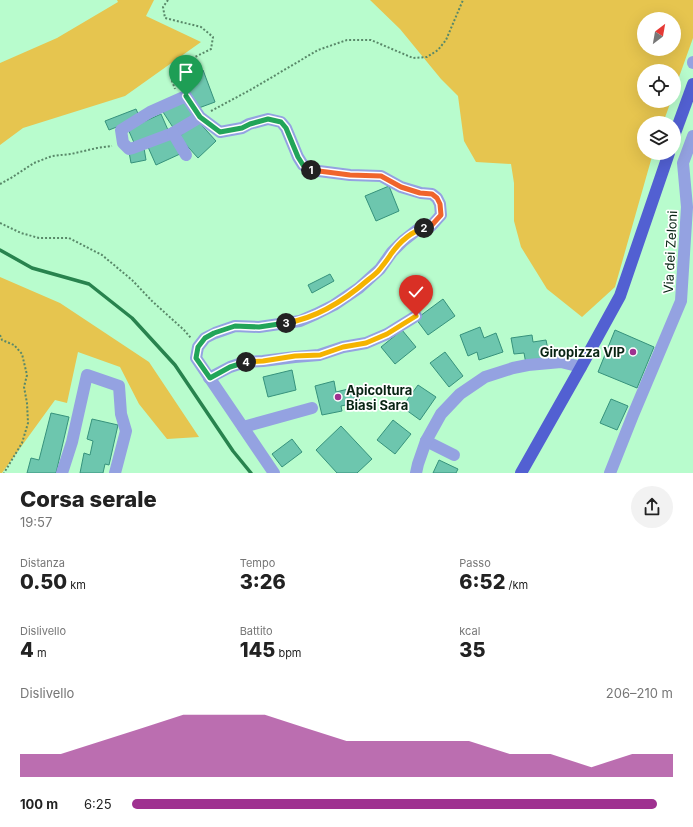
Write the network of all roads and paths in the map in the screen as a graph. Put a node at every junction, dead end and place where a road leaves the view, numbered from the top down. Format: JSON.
{"nodes":[{"id":1,"x":168,"y":0,"type":"edge"},
{"id":2,"x":463,"y":0,"type":"edge"},
{"id":3,"x":693,"y":84,"type":"edge"},
{"id":4,"x":179,"y":98,"type":"junction"},
{"id":5,"x":200,"y":117,"type":"junction"},
{"id":6,"x":681,"y":117,"type":"edge"},
{"id":7,"x":174,"y":133,"type":"junction"},
{"id":8,"x":693,"y":136,"type":"edge"},
{"id":9,"x":125,"y":145,"type":"junction"},
{"id":10,"x":186,"y":155,"type":"dead end"},
{"id":11,"x":667,"y":160,"type":"edge"},
{"id":12,"x":681,"y":160,"type":"edge"},
{"id":13,"x":683,"y":163,"type":"junction"},
{"id":14,"x":0,"y":184,"type":"edge"},
{"id":15,"x":0,"y":222,"type":"edge"},
{"id":16,"x":416,"y":316,"type":"dead end"},
{"id":17,"x":0,"y":335,"type":"edge"},
{"id":18,"x":198,"y":347,"type":"junction"},
{"id":19,"x":581,"y":367,"type":"junction"},
{"id":20,"x":210,"y":378,"type":"junction"},
{"id":21,"x":312,"y":408,"type":"dead end"},
{"id":22,"x":243,"y":427,"type":"junction"},
{"id":23,"x":426,"y":441,"type":"junction"},
{"id":24,"x":454,"y":455,"type":"dead end"},
{"id":25,"x":4,"y":473,"type":"edge"},
{"id":26,"x":62,"y":473,"type":"edge"},
{"id":27,"x":115,"y":473,"type":"edge"},
{"id":28,"x":274,"y":473,"type":"edge"},
{"id":29,"x":416,"y":473,"type":"edge"},
{"id":30,"x":521,"y":473,"type":"edge"},
{"id":31,"x":610,"y":473,"type":"edge"}],
"edges":[{"from":1,"to":4,"type":"path"},
{"from":2,"to":5,"type":"path"},
{"from":3,"to":6,"type":"main road"},
{"from":4,"to":5,"type":"street"},
{"from":4,"to":9,"type":"street"},
{"from":5,"to":7,"type":"street"},
{"from":5,"to":18,"type":"street"},
{"from":7,"to":9,"type":"street"},
{"from":7,"to":10,"type":"street"},
{"from":8,"to":13,"type":"street"},
{"from":9,"to":14,"type":"path"},
{"from":11,"to":19,"type":"main road"},
{"from":12,"to":13,"type":"street"},
{"from":13,"to":31,"type":"street","name":"Via dei Zeloni"},
{"from":15,"to":18,"type":"path"},
{"from":16,"to":20,"type":"street"},
{"from":17,"to":25,"type":"path"},
{"from":18,"to":20,"type":"street"},
{"from":19,"to":23,"type":"street"},
{"from":19,"to":30,"type":"main road"},
{"from":20,"to":22,"type":"street"},
{"from":21,"to":22,"type":"street"},
{"from":22,"to":28,"type":"street"},
{"from":23,"to":24,"type":"street"},
{"from":23,"to":29,"type":"street"},
{"from":26,"to":27,"type":"street"}]}
